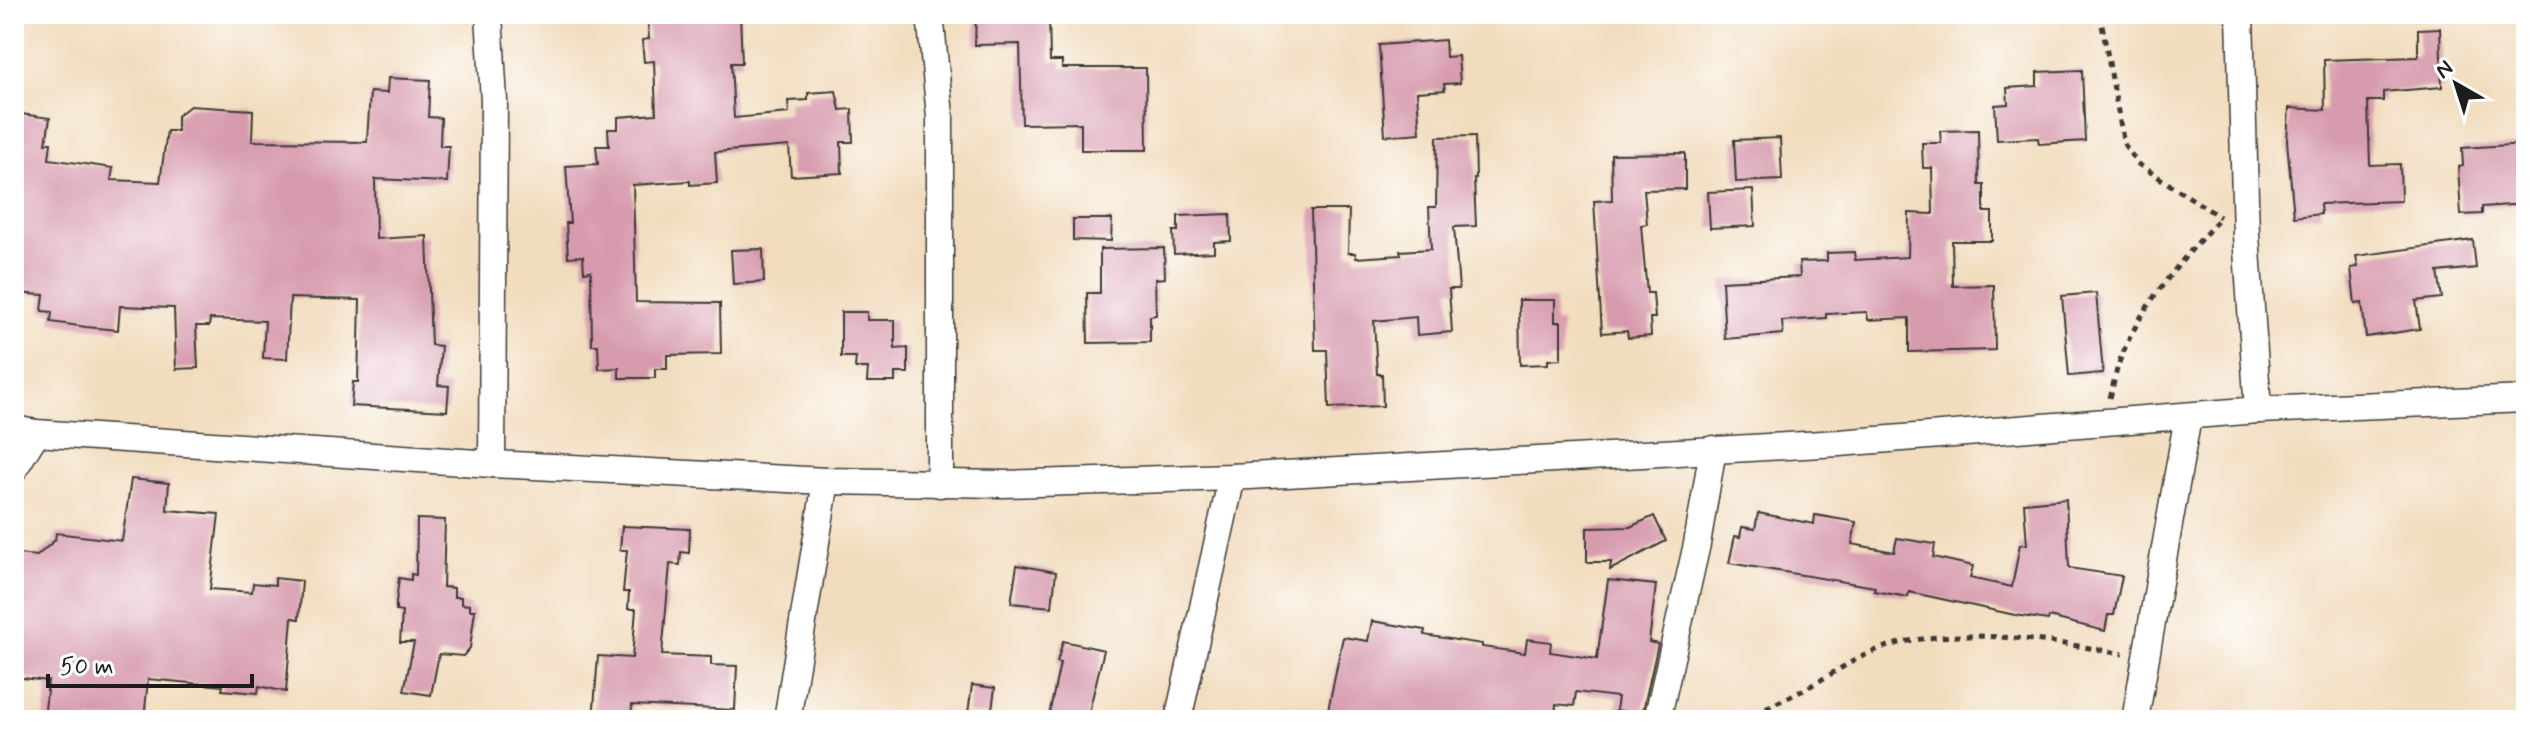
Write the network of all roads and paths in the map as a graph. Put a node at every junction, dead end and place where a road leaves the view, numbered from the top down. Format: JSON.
{"nodes":[{"id":1,"x":489,"y":14,"type":"edge"},
{"id":2,"x":930,"y":14,"type":"edge"},
{"id":3,"x":2100,"y":14,"type":"edge"},
{"id":4,"x":2240,"y":14,"type":"edge"},
{"id":5,"x":2220,"y":217,"type":"junction"},
{"id":6,"x":2246,"y":235,"type":"junction"},
{"id":7,"x":2526,"y":399,"type":"edge"},
{"id":8,"x":2258,"y":410,"type":"junction"},
{"id":9,"x":2188,"y":416,"type":"junction"},
{"id":10,"x":2103,"y":423,"type":"junction"},
{"id":11,"x":25,"y":431,"type":"edge"},
{"id":12,"x":1713,"y":449,"type":"junction"},
{"id":13,"x":492,"y":464,"type":"junction"},
{"id":14,"x":14,"y":469,"type":"edge"},
{"id":15,"x":1232,"y":477,"type":"junction"},
{"id":16,"x":826,"y":481,"type":"junction"},
{"id":17,"x":940,"y":484,"type":"junction"},
{"id":18,"x":2147,"y":659,"type":"junction"},
{"id":19,"x":787,"y":720,"type":"edge"},
{"id":20,"x":1178,"y":720,"type":"edge"},
{"id":21,"x":1657,"y":720,"type":"edge"},
{"id":22,"x":1745,"y":720,"type":"edge"},
{"id":23,"x":2135,"y":720,"type":"edge"}],
"edges":[{"from":1,"to":13,"type":"street"},
{"from":2,"to":17,"type":"street"},
{"from":3,"to":5,"type":"path"},
{"from":4,"to":6,"type":"street"},
{"from":5,"to":6,"type":"path"},
{"from":5,"to":10,"type":"path"},
{"from":6,"to":8,"type":"street"},
{"from":7,"to":8,"type":"street"},
{"from":8,"to":9,"type":"street"},
{"from":9,"to":10,"type":"street"},
{"from":9,"to":18,"type":"street"},
{"from":10,"to":12,"type":"street"},
{"from":11,"to":13,"type":"street"},
{"from":11,"to":14,"type":"street"},
{"from":12,"to":15,"type":"street"},
{"from":12,"to":21,"type":"street"},
{"from":13,"to":16,"type":"street"},
{"from":15,"to":17,"type":"street"},
{"from":15,"to":20,"type":"street"},
{"from":16,"to":17,"type":"street"},
{"from":16,"to":19,"type":"street"},
{"from":18,"to":22,"type":"path"},
{"from":18,"to":23,"type":"street"}]}
